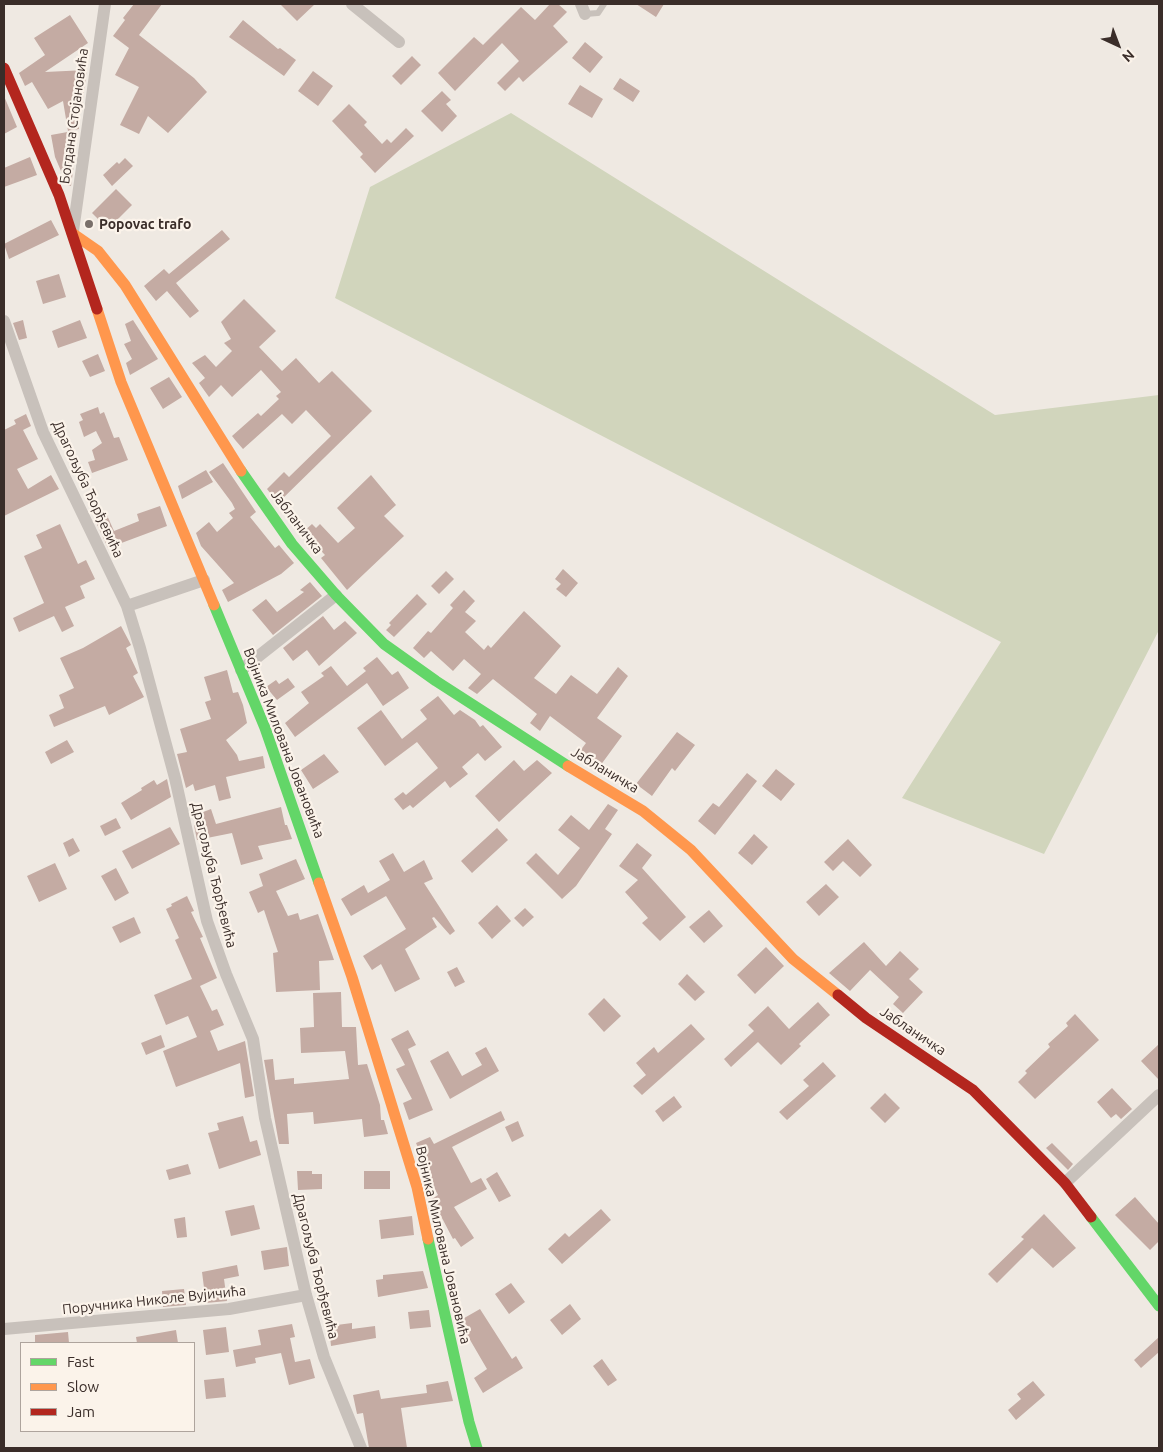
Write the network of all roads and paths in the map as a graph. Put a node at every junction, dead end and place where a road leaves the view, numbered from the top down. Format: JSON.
{"nodes":[{"id":1,"x":105,"y":4,"type":"edge"},
{"id":2,"x":352,"y":4,"type":"edge"},
{"id":3,"x":604,"y":4,"type":"edge"},
{"id":4,"x":583,"y":9,"type":"edge"},
{"id":5,"x":399,"y":42,"type":"dead end"},
{"id":6,"x":4,"y":68,"type":"edge"},
{"id":7,"x":72,"y":233,"type":"junction"},
{"id":8,"x":4,"y":321,"type":"edge"},
{"id":9,"x":204,"y":580,"type":"junction"},
{"id":10,"x":336,"y":595,"type":"junction"},
{"id":11,"x":127,"y":606,"type":"junction"},
{"id":12,"x":242,"y":670,"type":"junction"},
{"id":13,"x":1159,"y":1095,"type":"edge"},
{"id":14,"x":1065,"y":1183,"type":"junction"},
{"id":15,"x":306,"y":1295,"type":"junction"},
{"id":16,"x":1159,"y":1306,"type":"edge"},
{"id":17,"x":4,"y":1329,"type":"edge"},
{"id":18,"x":361,"y":1448,"type":"edge"},
{"id":19,"x":477,"y":1448,"type":"edge"}],
"edges":[{"from":1,"to":7,"type":"street","name":"Богдана Стојановића"},
{"from":2,"to":5,"type":"street"},
{"from":3,"to":4,"type":"lane"},
{"from":6,"to":7,"type":"street","name":"Војника Милована Јовановића"},
{"from":7,"to":9,"type":"street","name":"Војника Милована Јовановића"},
{"from":7,"to":10,"type":"street","name":"Јабланичка"},
{"from":8,"to":11,"type":"street","name":"Драгољуба Ђорђевића"},
{"from":9,"to":11,"type":"street"},
{"from":9,"to":12,"type":"street","name":"Војника Милована Јовановића"},
{"from":10,"to":12,"type":"street"},
{"from":10,"to":14,"type":"street","name":"Јабланичка"},
{"from":11,"to":15,"type":"street","name":"Драгољуба Ђорђевића"},
{"from":12,"to":19,"type":"street","name":"Војника Милована Јовановића"},
{"from":13,"to":14,"type":"street"},
{"from":14,"to":16,"type":"street","name":"Јабланичка"},
{"from":15,"to":17,"type":"street","name":"Поручника Николе Вујичића"},
{"from":15,"to":18,"type":"street","name":"Драгољуба Ђорђевића"}]}
